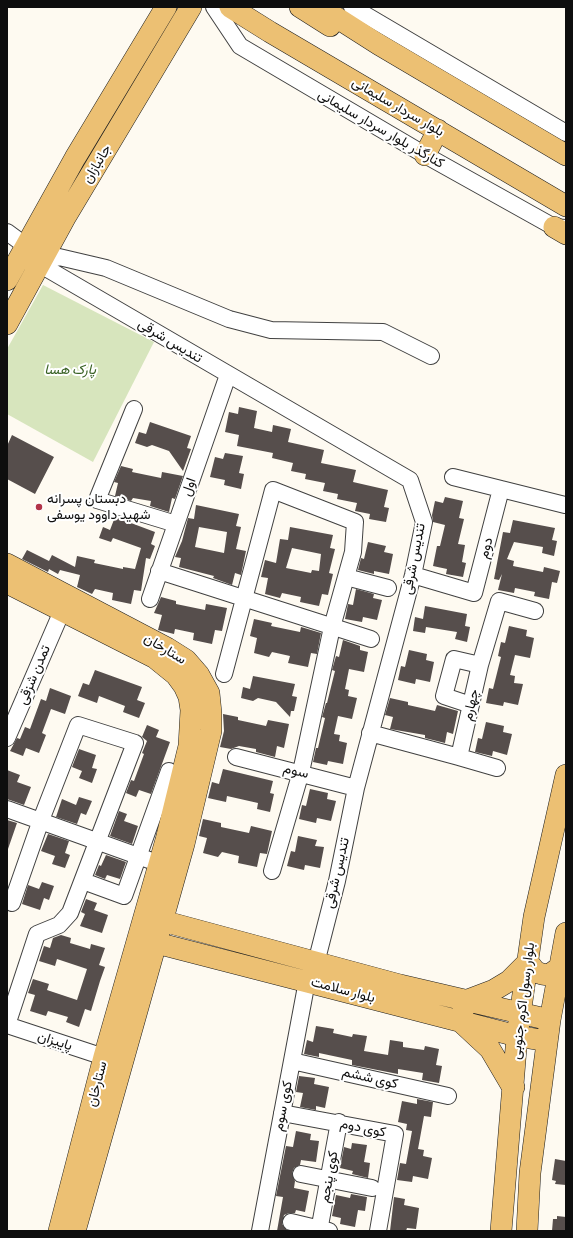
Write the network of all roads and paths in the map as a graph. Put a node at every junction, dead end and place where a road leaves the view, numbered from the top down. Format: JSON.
{"nodes":[{"id":1,"x":166,"y":7,"type":"edge"},
{"id":2,"x":214,"y":7,"type":"edge"},
{"id":3,"x":230,"y":7,"type":"edge"},
{"id":4,"x":260,"y":7,"type":"edge"},
{"id":5,"x":300,"y":7,"type":"edge"},
{"id":6,"x":320,"y":7,"type":"edge"},
{"id":7,"x":352,"y":7,"type":"edge"},
{"id":8,"x":186,"y":10,"type":"edge"},
{"id":9,"x":356,"y":30,"type":"junction"},
{"id":10,"x":270,"y":32,"type":"junction"},
{"id":11,"x":461,"y":82,"type":"junction"},
{"id":12,"x":438,"y":130,"type":"junction"},
{"id":13,"x":566,"y":133,"type":"edge"},
{"id":14,"x":425,"y":155,"type":"junction"},
{"id":15,"x":566,"y":155,"type":"edge"},
{"id":16,"x":566,"y":206,"type":"edge"},
{"id":17,"x":562,"y":230,"type":"edge"},
{"id":18,"x":7,"y":232,"type":"edge"},
{"id":19,"x":26,"y":246,"type":"junction"},
{"id":20,"x":39,"y":264,"type":"junction"},
{"id":21,"x":7,"y":280,"type":"edge"},
{"id":22,"x":7,"y":324,"type":"edge"},
{"id":23,"x":431,"y":356,"type":"dead end"},
{"id":24,"x":228,"y":375,"type":"junction"},
{"id":25,"x":134,"y":409,"type":"dead end"},
{"id":26,"x":454,"y":477,"type":"dead end"},
{"id":27,"x":501,"y":489,"type":"junction"},
{"id":28,"x":565,"y":505,"type":"edge"},
{"id":29,"x":176,"y":524,"type":"junction"},
{"id":30,"x":7,"y":564,"type":"edge"},
{"id":31,"x":159,"y":571,"type":"junction"},
{"id":32,"x":413,"y":576,"type":"junction"},
{"id":33,"x":346,"y":577,"type":"junction"},
{"id":34,"x":7,"y":582,"type":"edge"},
{"id":35,"x":388,"y":588,"type":"dead end"},
{"id":36,"x":474,"y":593,"type":"junction"},
{"id":37,"x":150,"y":599,"type":"dead end"},
{"id":38,"x":245,"y":599,"type":"junction"},
{"id":39,"x":499,"y":601,"type":"junction"},
{"id":40,"x":62,"y":611,"type":"junction"},
{"id":41,"x":535,"y":611,"type":"dead end"},
{"id":42,"x":332,"y":627,"type":"junction"},
{"id":43,"x":371,"y":639,"type":"dead end"},
{"id":44,"x":480,"y":665,"type":"junction"},
{"id":45,"x":224,"y":674,"type":"dead end"},
{"id":46,"x":471,"y":705,"type":"junction"},
{"id":47,"x":370,"y":733,"type":"junction"},
{"id":48,"x":7,"y":738,"type":"edge"},
{"id":49,"x":236,"y":757,"type":"dead end"},
{"id":50,"x":459,"y":757,"type":"junction"},
{"id":51,"x":497,"y":768,"type":"dead end"},
{"id":52,"x":169,"y":771,"type":"dead end"},
{"id":53,"x":301,"y":772,"type":"junction"},
{"id":54,"x":566,"y":775,"type":"edge"},
{"id":55,"x":356,"y":788,"type":"junction"},
{"id":56,"x":7,"y":809,"type":"edge"},
{"id":57,"x":41,"y":820,"type":"junction"},
{"id":58,"x":98,"y":841,"type":"junction"},
{"id":59,"x":138,"y":856,"type":"junction"},
{"id":60,"x":159,"y":864,"type":"junction"},
{"id":61,"x":272,"y":871,"type":"dead end"},
{"id":62,"x":83,"y":880,"type":"junction"},
{"id":63,"x":12,"y":903,"type":"dead end"},
{"id":64,"x":153,"y":919,"type":"junction"},
{"id":65,"x":566,"y":933,"type":"edge"},
{"id":66,"x":147,"y":940,"type":"junction"},
{"id":67,"x":528,"y":962,"type":"junction"},
{"id":68,"x":560,"y":968,"type":"junction"},
{"id":69,"x":311,"y":972,"type":"junction"},
{"id":70,"x":465,"y":1001,"type":"junction"},
{"id":71,"x":520,"y":1014,"type":"junction"},
{"id":72,"x":550,"y":1020,"type":"junction"},
{"id":73,"x":461,"y":1022,"type":"junction"},
{"id":74,"x":7,"y":1025,"type":"edge"},
{"id":75,"x":517,"y":1036,"type":"junction"},
{"id":76,"x":547,"y":1041,"type":"junction"},
{"id":77,"x":104,"y":1057,"type":"junction"},
{"id":78,"x":292,"y":1061,"type":"junction"},
{"id":79,"x":513,"y":1088,"type":"junction"},
{"id":80,"x":541,"y":1091,"type":"junction"},
{"id":81,"x":448,"y":1096,"type":"dead end"},
{"id":82,"x":282,"y":1113,"type":"junction"},
{"id":83,"x":339,"y":1122,"type":"junction"},
{"id":84,"x":301,"y":1174,"type":"dead end"},
{"id":85,"x":329,"y":1179,"type":"junction"},
{"id":86,"x":372,"y":1188,"type":"dead end"},
{"id":87,"x":290,"y":1222,"type":"dead end"},
{"id":88,"x":322,"y":1230,"type":"edge"},
{"id":89,"x":59,"y":1231,"type":"edge"},
{"id":90,"x":75,"y":1231,"type":"edge"},
{"id":91,"x":260,"y":1231,"type":"edge"},
{"id":92,"x":378,"y":1231,"type":"edge"},
{"id":93,"x":501,"y":1231,"type":"edge"},
{"id":94,"x":528,"y":1231,"type":"edge"}],
"edges":[{"from":1,"to":19,"type":"main road","name":"جانبازان"},
{"from":2,"to":14,"type":"street","name":"کنارگذر بلوار سردار سلیمانی"},
{"from":3,"to":10,"type":"main road","name":"بلوار سردار سلیمانی"},
{"from":4,"to":10,"type":"main road"},
{"from":5,"to":9,"type":"main road"},
{"from":6,"to":9,"type":"main road"},
{"from":7,"to":11,"type":"street"},
{"from":8,"to":20,"type":"main road","name":"جانبازان"},
{"from":9,"to":11,"type":"main road"},
{"from":10,"to":12,"type":"main road","name":"بلوار سردار سلیمانی"},
{"from":11,"to":13,"type":"street"},
{"from":11,"to":15,"type":"main road"},
{"from":12,"to":14,"type":"main road"},
{"from":12,"to":16,"type":"main road","name":"بلوار سردار سلیمانی"},
{"from":14,"to":17,"type":"street","name":"کنارگذر بلوار سردار سلیمانی"},
{"from":18,"to":19,"type":"street"},
{"from":19,"to":21,"type":"main road","name":"جانبازان"},
{"from":20,"to":22,"type":"main road","name":"جانبازان"},
{"from":20,"to":23,"type":"street"},
{"from":20,"to":24,"type":"street","name":"تندیس شرقی"},
{"from":24,"to":29,"type":"street","name":"اول"},
{"from":24,"to":32,"type":"street","name":"تندیس شرقی"},
{"from":25,"to":29,"type":"street"},
{"from":26,"to":27,"type":"street"},
{"from":27,"to":28,"type":"street"},
{"from":27,"to":36,"type":"street","name":"دوم"},
{"from":29,"to":31,"type":"street","name":"اول"},
{"from":30,"to":64,"type":"main road","name":"ستارخان"},
{"from":31,"to":37,"type":"street","name":"اول"},
{"from":31,"to":38,"type":"street"},
{"from":32,"to":36,"type":"street"},
{"from":32,"to":47,"type":"street","name":"تندیس شرقی"},
{"from":33,"to":35,"type":"street"},
{"from":33,"to":38,"type":"street"},
{"from":33,"to":42,"type":"street"},
{"from":34,"to":40,"type":"main road","name":"ستارخان"},
{"from":36,"to":39,"type":"street"},
{"from":38,"to":42,"type":"street"},
{"from":38,"to":45,"type":"street"},
{"from":39,"to":41,"type":"street"},
{"from":39,"to":44,"type":"street","name":"چهارم"},
{"from":40,"to":48,"type":"street","name":"تمدن شزقی"},
{"from":40,"to":60,"type":"main road","name":"ستارخان"},
{"from":42,"to":43,"type":"street"},
{"from":42,"to":53,"type":"street"},
{"from":44,"to":46,"type":"street","name":"چهارم"},
{"from":44,"to":46,"type":"street"},
{"from":46,"to":50,"type":"street","name":"چهارم"},
{"from":47,"to":50,"type":"street"},
{"from":47,"to":55,"type":"street","name":"تندیس شرقی"},
{"from":49,"to":53,"type":"street","name":"سوم"},
{"from":50,"to":51,"type":"street"},
{"from":52,"to":59,"type":"street"},
{"from":53,"to":55,"type":"street","name":"سوم"},
{"from":53,"to":61,"type":"street"},
{"from":54,"to":67,"type":"main road","name":"بلوار رسول اکرم جنوبی"},
{"from":55,"to":69,"type":"street","name":"تندیس شرقی"},
{"from":56,"to":57,"type":"street"},
{"from":57,"to":58,"type":"street"},
{"from":57,"to":58,"type":"street"},
{"from":57,"to":63,"type":"street"},
{"from":58,"to":59,"type":"street"},
{"from":58,"to":62,"type":"street"},
{"from":59,"to":60,"type":"street"},
{"from":59,"to":62,"type":"street"},
{"from":60,"to":64,"type":"main road","name":"ستارخان"},
{"from":62,"to":74,"type":"street"},
{"from":64,"to":66,"type":"main road"},
{"from":64,"to":69,"type":"main road","name":"بلوار سلامت"},
{"from":65,"to":68,"type":"main road","name":"بلوار رسول اکرم جنوبی"},
{"from":66,"to":69,"type":"main road","name":"بلوار سلامت"},
{"from":66,"to":77,"type":"main road","name":"ستارخان"},
{"from":66,"to":90,"type":"main road","name":"ستارخان"},
{"from":67,"to":68,"type":"main road"},
{"from":67,"to":70,"type":"main road"},
{"from":67,"to":71,"type":"main road","name":"بلوار رسول اکرم جنوبی"},
{"from":68,"to":72,"type":"main road","name":"بلوار رسول اکرم جنوبی"},
{"from":69,"to":70,"type":"main road","name":"بلوار سلامت"},
{"from":69,"to":73,"type":"main road","name":"بلوار سلامت"},
{"from":69,"to":78,"type":"street","name":"کوی سوم"},
{"from":70,"to":71,"type":"main road","name":"بلوار سلامت"},
{"from":70,"to":73,"type":"main road"},
{"from":71,"to":72,"type":"main road","name":"بلوار سلامت"},
{"from":71,"to":75,"type":"main road","name":"بلوار رسول اکرم جنوبی"},
{"from":72,"to":76,"type":"main road","name":"بلوار رسول اکرم جنوبی"},
{"from":73,"to":75,"type":"main road","name":"بلوار سلامت"},
{"from":73,"to":79,"type":"main road"},
{"from":74,"to":77,"type":"street","name":"پاییزان"},
{"from":75,"to":76,"type":"main road","name":"بلوار سلامت"},
{"from":75,"to":79,"type":"main road","name":"بلوار رسول اکرم جنوبی"},
{"from":76,"to":80,"type":"main road","name":"بلوار رسول اکرم جنوبی"},
{"from":77,"to":89,"type":"main road","name":"ستارخان"},
{"from":78,"to":81,"type":"street","name":"کوی ششم"},
{"from":78,"to":82,"type":"street","name":"کوی سوم"},
{"from":79,"to":80,"type":"main road"},
{"from":79,"to":93,"type":"main road","name":"بلوار رسول اکرم جنوبی"},
{"from":80,"to":94,"type":"main road","name":"بلوار رسول اکرم جنوبی"},
{"from":82,"to":83,"type":"street","name":"کوی دوم"},
{"from":82,"to":91,"type":"street","name":"کوی سوم"},
{"from":83,"to":85,"type":"street","name":"کوی پنجم"},
{"from":83,"to":92,"type":"street","name":"کوی دوم"},
{"from":84,"to":85,"type":"street"},
{"from":85,"to":86,"type":"street"},
{"from":85,"to":88,"type":"street","name":"کوی پنجم"},
{"from":87,"to":88,"type":"street"}]}
